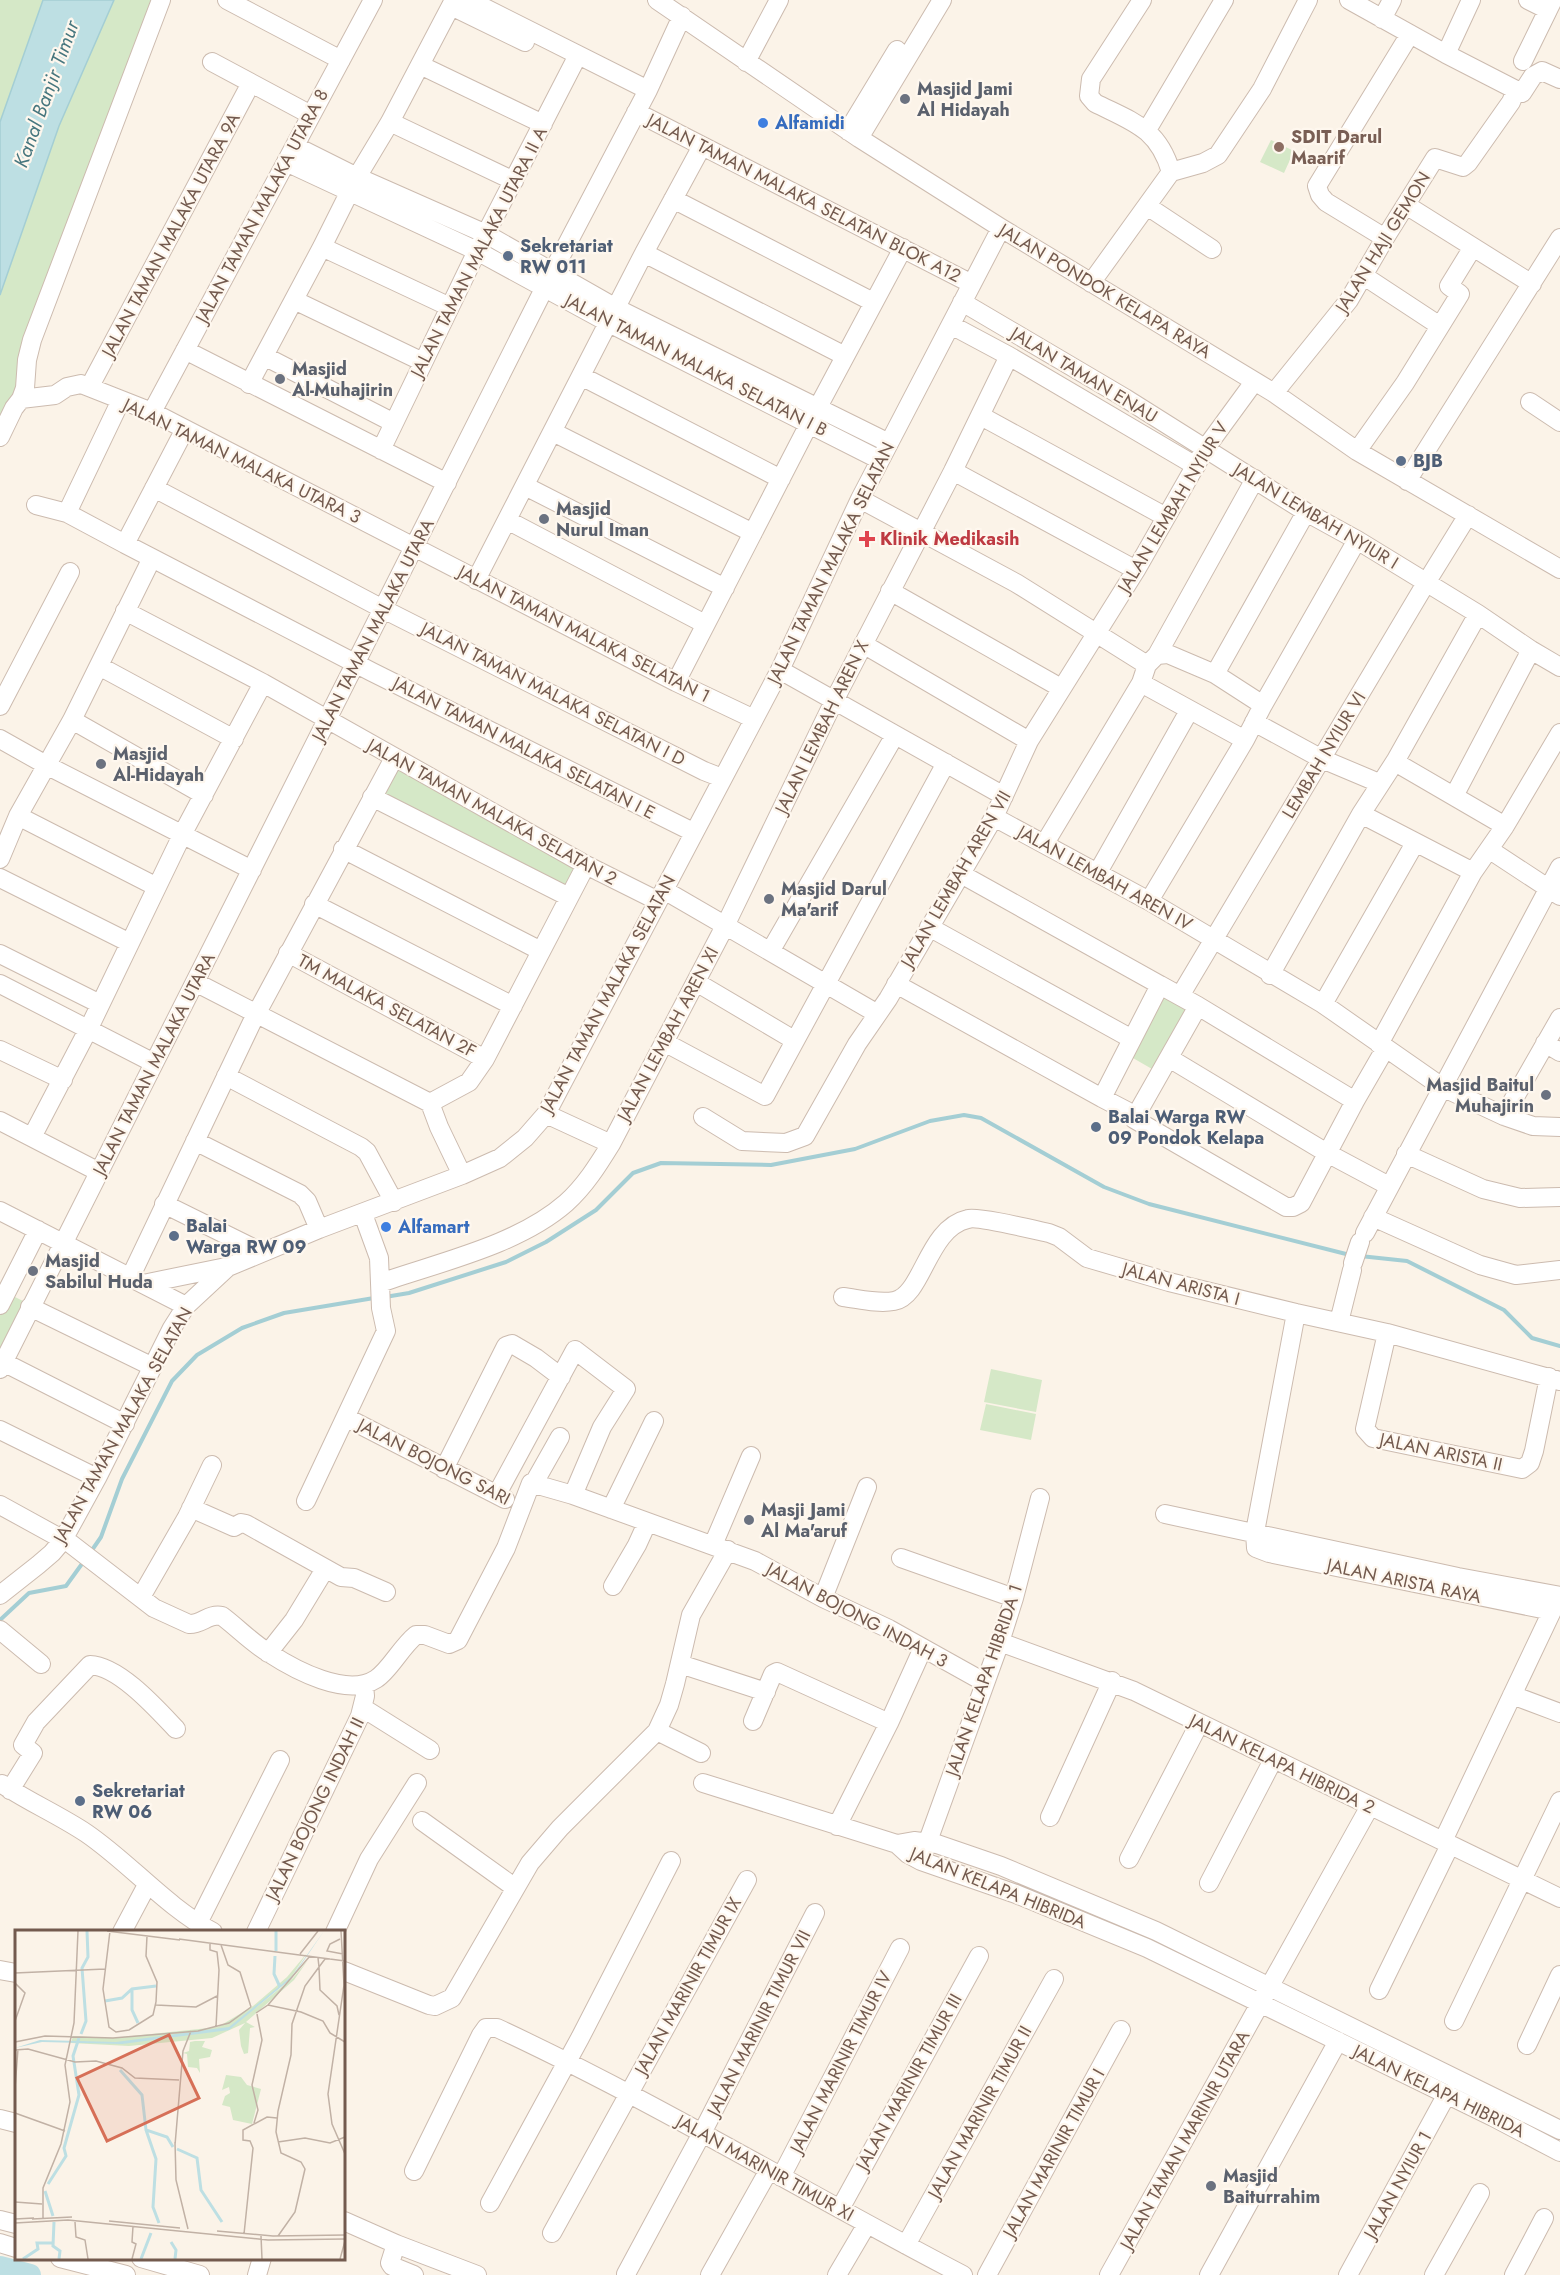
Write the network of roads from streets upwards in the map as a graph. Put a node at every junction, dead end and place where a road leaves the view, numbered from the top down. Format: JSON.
{"nodes":[{"id":1,"x":161,"y":0,"type":"edge"},
{"id":2,"x":227,"y":0,"type":"edge"},
{"id":3,"x":469,"y":0,"type":"edge"},
{"id":4,"x":657,"y":0,"type":"edge"},
{"id":5,"x":779,"y":0,"type":"edge"},
{"id":6,"x":927,"y":0,"type":"edge"},
{"id":7,"x":942,"y":0,"type":"edge"},
{"id":8,"x":1142,"y":0,"type":"edge"},
{"id":9,"x":1224,"y":0,"type":"edge"},
{"id":10,"x":1308,"y":0,"type":"edge"},
{"id":11,"x":1349,"y":0,"type":"edge"},
{"id":12,"x":1392,"y":0,"type":"edge"},
{"id":13,"x":1471,"y":0,"type":"edge"},
{"id":14,"x":1528,"y":0,"type":"edge"},
{"id":15,"x":366,"y":2,"type":"edge"},
{"id":16,"x":452,"y":3,"type":"edge"},
{"id":17,"x":1550,"y":5,"type":"edge"},
{"id":18,"x":682,"y":16,"type":"junction"},
{"id":19,"x":1382,"y":19,"type":"junction"},
{"id":20,"x":1410,"y":34,"type":"junction"},
{"id":21,"x":1446,"y":54,"type":"junction"},
{"id":22,"x":340,"y":60,"type":"junction"},
{"id":23,"x":575,"y":60,"type":"junction"},
{"id":24,"x":1523,"y":61,"type":"dead end"},
{"id":25,"x":212,"y":62,"type":"dead end"},
{"id":26,"x":746,"y":62,"type":"junction"},
{"id":27,"x":420,"y":65,"type":"junction"},
{"id":28,"x":1560,"y":79,"type":"edge"},
{"id":29,"x":251,"y":83,"type":"junction"},
{"id":30,"x":648,"y":90,"type":"junction"},
{"id":31,"x":1516,"y":90,"type":"junction"},
{"id":32,"x":636,"y":111,"type":"junction"},
{"id":33,"x":311,"y":115,"type":"junction"},
{"id":34,"x":390,"y":122,"type":"junction"},
{"id":35,"x":543,"y":124,"type":"junction"},
{"id":36,"x":1147,"y":130,"type":"junction"},
{"id":37,"x":854,"y":135,"type":"junction"},
{"id":38,"x":702,"y":146,"type":"junction"},
{"id":39,"x":291,"y":154,"type":"junction"},
{"id":40,"x":1171,"y":172,"type":"junction"},
{"id":41,"x":514,"y":182,"type":"junction"},
{"id":42,"x":353,"y":185,"type":"junction"},
{"id":43,"x":673,"y":199,"type":"junction"},
{"id":44,"x":1406,"y":205,"type":"junction"},
{"id":45,"x":1147,"y":206,"type":"junction"},
{"id":46,"x":1001,"y":228,"type":"junction"},
{"id":47,"x":486,"y":234,"type":"junction"},
{"id":48,"x":1385,"y":238,"type":"junction"},
{"id":49,"x":1560,"y":238,"type":"edge"},
{"id":50,"x":1473,"y":246,"type":"junction"},
{"id":51,"x":322,"y":247,"type":"junction"},
{"id":52,"x":903,"y":248,"type":"junction"},
{"id":53,"x":1212,"y":249,"type":"dead end"},
{"id":54,"x":477,"y":251,"type":"junction"},
{"id":55,"x":644,"y":253,"type":"junction"},
{"id":56,"x":1365,"y":276,"type":"junction"},
{"id":57,"x":549,"y":279,"type":"junction"},
{"id":58,"x":1091,"y":283,"type":"junction"},
{"id":59,"x":972,"y":284,"type":"junction"},
{"id":60,"x":1532,"y":284,"type":"junction"},
{"id":61,"x":294,"y":300,"type":"junction"},
{"id":62,"x":873,"y":302,"type":"junction"},
{"id":63,"x":962,"y":302,"type":"junction"},
{"id":64,"x":450,"y":307,"type":"junction"},
{"id":65,"x":613,"y":315,"type":"junction"},
{"id":66,"x":951,"y":325,"type":"junction"},
{"id":67,"x":1440,"y":326,"type":"junction"},
{"id":68,"x":188,"y":352,"type":"junction"},
{"id":69,"x":264,"y":356,"type":"junction"},
{"id":70,"x":845,"y":356,"type":"junction"},
{"id":71,"x":1009,"y":356,"type":"junction"},
{"id":72,"x":423,"y":362,"type":"junction"},
{"id":73,"x":581,"y":376,"type":"junction"},
{"id":74,"x":1254,"y":382,"type":"junction"},
{"id":75,"x":249,"y":384,"type":"junction"},
{"id":76,"x":90,"y":386,"type":"junction"},
{"id":77,"x":755,"y":387,"type":"junction"},
{"id":78,"x":1274,"y":393,"type":"junction"},
{"id":79,"x":21,"y":399,"type":"junction"},
{"id":80,"x":121,"y":400,"type":"junction"},
{"id":81,"x":1530,"y":402,"type":"dead end"},
{"id":82,"x":818,"y":408,"type":"junction"},
{"id":83,"x":152,"y":412,"type":"junction"},
{"id":84,"x":981,"y":416,"type":"junction"},
{"id":85,"x":1560,"y":422,"type":"edge"},
{"id":86,"x":394,"y":423,"type":"junction"},
{"id":87,"x":809,"y":424,"type":"junction"},
{"id":88,"x":185,"y":429,"type":"junction"},
{"id":89,"x":553,"y":432,"type":"junction"},
{"id":90,"x":0,"y":437,"type":"edge"},
{"id":91,"x":889,"y":442,"type":"junction"},
{"id":92,"x":1205,"y":449,"type":"junction"},
{"id":93,"x":381,"y":450,"type":"junction"},
{"id":94,"x":1357,"y":451,"type":"junction"},
{"id":95,"x":880,"y":460,"type":"junction"},
{"id":96,"x":1196,"y":466,"type":"junction"},
{"id":97,"x":953,"y":471,"type":"junction"},
{"id":98,"x":781,"y":478,"type":"junction"},
{"id":99,"x":1255,"y":479,"type":"junction"},
{"id":100,"x":1407,"y":481,"type":"junction"},
{"id":101,"x":447,"y":483,"type":"junction"},
{"id":102,"x":525,"y":486,"type":"junction"},
{"id":103,"x":154,"y":488,"type":"junction"},
{"id":104,"x":860,"y":498,"type":"junction"},
{"id":105,"x":36,"y":505,"type":"dead end"},
{"id":106,"x":1306,"y":512,"type":"junction"},
{"id":107,"x":67,"y":513,"type":"junction"},
{"id":108,"x":1468,"y":515,"type":"junction"},
{"id":109,"x":1166,"y":517,"type":"junction"},
{"id":110,"x":507,"y":520,"type":"junction"},
{"id":111,"x":921,"y":531,"type":"junction"},
{"id":112,"x":753,"y":533,"type":"junction"},
{"id":113,"x":1357,"y":540,"type":"junction"},
{"id":114,"x":125,"y":544,"type":"junction"},
{"id":115,"x":415,"y":547,"type":"junction"},
{"id":116,"x":152,"y":558,"type":"junction"},
{"id":117,"x":1558,"y":563,"type":"edge"},
{"id":118,"x":1136,"y":570,"type":"junction"},
{"id":119,"x":70,"y":572,"type":"dead end"},
{"id":120,"x":477,"y":580,"type":"junction"},
{"id":121,"x":1426,"y":583,"type":"junction"},
{"id":122,"x":725,"y":588,"type":"junction"},
{"id":123,"x":890,"y":591,"type":"junction"},
{"id":124,"x":383,"y":609,"type":"junction"},
{"id":125,"x":125,"y":611,"type":"junction"},
{"id":126,"x":1478,"y":614,"type":"junction"},
{"id":127,"x":705,"y":624,"type":"junction"},
{"id":128,"x":1095,"y":633,"type":"junction"},
{"id":129,"x":863,"y":644,"type":"junction"},
{"id":130,"x":1531,"y":650,"type":"junction"},
{"id":131,"x":1152,"y":660,"type":"junction"},
{"id":132,"x":356,"y":663,"type":"junction"},
{"id":133,"x":99,"y":666,"type":"junction"},
{"id":134,"x":1560,"y":667,"type":"edge"},
{"id":135,"x":780,"y":670,"type":"junction"},
{"id":136,"x":1215,"y":674,"type":"junction"},
{"id":137,"x":676,"y":682,"type":"junction"},
{"id":138,"x":263,"y":683,"type":"junction"},
{"id":139,"x":1141,"y":683,"type":"junction"},
{"id":140,"x":1061,"y":688,"type":"junction"},
{"id":141,"x":2,"y":697,"type":"edge"},
{"id":142,"x":834,"y":701,"type":"junction"},
{"id":143,"x":1263,"y":705,"type":"junction"},
{"id":144,"x":1188,"y":711,"type":"junction"},
{"id":145,"x":754,"y":719,"type":"junction"},
{"id":146,"x":72,"y":720,"type":"junction"},
{"id":147,"x":327,"y":720,"type":"junction"},
{"id":148,"x":1254,"y":722,"type":"junction"},
{"id":149,"x":1560,"y":733,"type":"edge"},
{"id":150,"x":895,"y":735,"type":"junction"},
{"id":151,"x":0,"y":739,"type":"edge"},
{"id":152,"x":234,"y":739,"type":"junction"},
{"id":153,"x":1245,"y":740,"type":"junction"},
{"id":154,"x":1029,"y":741,"type":"junction"},
{"id":155,"x":394,"y":758,"type":"junction"},
{"id":156,"x":1322,"y":759,"type":"junction"},
{"id":157,"x":1395,"y":762,"type":"junction"},
{"id":158,"x":946,"y":763,"type":"junction"},
{"id":159,"x":48,"y":766,"type":"junction"},
{"id":160,"x":723,"y":778,"type":"junction"},
{"id":161,"x":1380,"y":783,"type":"junction"},
{"id":162,"x":204,"y":795,"type":"junction"},
{"id":163,"x":1004,"y":796,"type":"junction"},
{"id":164,"x":1454,"y":796,"type":"junction"},
{"id":165,"x":372,"y":797,"type":"junction"},
{"id":166,"x":1360,"y":814,"type":"junction"},
{"id":167,"x":18,"y":816,"type":"junction"},
{"id":168,"x":994,"y":817,"type":"junction"},
{"id":169,"x":1505,"y":826,"type":"junction"},
{"id":170,"x":693,"y":832,"type":"junction"},
{"id":171,"x":183,"y":833,"type":"junction"},
{"id":172,"x":1045,"y":843,"type":"junction"},
{"id":173,"x":1415,"y":843,"type":"junction"},
{"id":174,"x":343,"y":849,"type":"junction"},
{"id":175,"x":1490,"y":850,"type":"junction"},
{"id":176,"x":0,"y":859,"type":"edge"},
{"id":177,"x":586,"y":865,"type":"junction"},
{"id":178,"x":1560,"y":867,"type":"edge"},
{"id":179,"x":252,"y":870,"type":"junction"},
{"id":180,"x":1098,"y":872,"type":"junction"},
{"id":181,"x":1473,"y":872,"type":"junction"},
{"id":182,"x":961,"y":874,"type":"junction"},
{"id":183,"x":0,"y":878,"type":"edge"},
{"id":184,"x":157,"y":887,"type":"junction"},
{"id":185,"x":1554,"y":892,"type":"edge"},
{"id":186,"x":661,"y":896,"type":"junction"},
{"id":187,"x":569,"y":897,"type":"junction"},
{"id":188,"x":1149,"y":901,"type":"junction"},
{"id":189,"x":314,"y":904,"type":"junction"},
{"id":190,"x":726,"y":924,"type":"junction"},
{"id":191,"x":929,"y":927,"type":"junction"},
{"id":192,"x":1214,"y":940,"type":"junction"},
{"id":193,"x":130,"y":943,"type":"junction"},
{"id":194,"x":771,"y":950,"type":"junction"},
{"id":195,"x":541,"y":951,"type":"junction"},
{"id":196,"x":288,"y":952,"type":"junction"},
{"id":197,"x":0,"y":954,"type":"edge"},
{"id":198,"x":1270,"y":975,"type":"junction"},
{"id":199,"x":195,"y":982,"type":"junction"},
{"id":200,"x":696,"y":982,"type":"junction"},
{"id":201,"x":825,"y":982,"type":"junction"},
{"id":202,"x":0,"y":984,"type":"edge"},
{"id":203,"x":896,"y":984,"type":"junction"},
{"id":204,"x":1160,"y":985,"type":"junction"},
{"id":205,"x":1180,"y":996,"type":"junction"},
{"id":206,"x":100,"y":1004,"type":"junction"},
{"id":207,"x":1323,"y":1004,"type":"junction"},
{"id":208,"x":513,"y":1006,"type":"junction"},
{"id":209,"x":1198,"y":1006,"type":"junction"},
{"id":210,"x":876,"y":1013,"type":"junction"},
{"id":211,"x":257,"y":1014,"type":"junction"},
{"id":212,"x":1560,"y":1018,"type":"edge"},
{"id":213,"x":88,"y":1028,"type":"junction"},
{"id":214,"x":1132,"y":1039,"type":"junction"},
{"id":215,"x":794,"y":1040,"type":"junction"},
{"id":216,"x":664,"y":1042,"type":"junction"},
{"id":217,"x":1382,"y":1047,"type":"junction"},
{"id":218,"x":1552,"y":1047,"type":"edge"},
{"id":219,"x":0,"y":1050,"type":"edge"},
{"id":220,"x":1169,"y":1058,"type":"junction"},
{"id":221,"x":485,"y":1059,"type":"junction"},
{"id":222,"x":154,"y":1063,"type":"junction"},
{"id":223,"x":226,"y":1076,"type":"junction"},
{"id":224,"x":63,"y":1080,"type":"junction"},
{"id":225,"x":1442,"y":1087,"type":"junction"},
{"id":226,"x":1102,"y":1098,"type":"junction"},
{"id":227,"x":1354,"y":1101,"type":"junction"},
{"id":228,"x":430,"y":1103,"type":"junction"},
{"id":229,"x":546,"y":1114,"type":"junction"},
{"id":230,"x":1504,"y":1116,"type":"junction"},
{"id":231,"x":703,"y":1118,"type":"dead end"},
{"id":232,"x":1134,"y":1119,"type":"junction"},
{"id":233,"x":0,"y":1121,"type":"edge"},
{"id":234,"x":1560,"y":1127,"type":"edge"},
{"id":235,"x":32,"y":1137,"type":"junction"},
{"id":236,"x":195,"y":1141,"type":"junction"},
{"id":237,"x":611,"y":1144,"type":"junction"},
{"id":238,"x":1327,"y":1153,"type":"junction"},
{"id":239,"x":1406,"y":1154,"type":"junction"},
{"id":240,"x":99,"y":1172,"type":"junction"},
{"id":241,"x":462,"y":1176,"type":"junction"},
{"id":242,"x":1389,"y":1186,"type":"junction"},
{"id":243,"x":1560,"y":1197,"type":"edge"},
{"id":244,"x":394,"y":1202,"type":"junction"},
{"id":245,"x":164,"y":1203,"type":"junction"},
{"id":246,"x":0,"y":1211,"type":"edge"},
{"id":247,"x":363,"y":1214,"type":"junction"},
{"id":248,"x":319,"y":1229,"type":"junction"},
{"id":249,"x":38,"y":1230,"type":"junction"},
{"id":250,"x":1366,"y":1231,"type":"junction"},
{"id":251,"x":63,"y":1243,"type":"junction"},
{"id":252,"x":261,"y":1252,"type":"junction"},
{"id":253,"x":228,"y":1267,"type":"junction"},
{"id":254,"x":1560,"y":1270,"type":"edge"},
{"id":255,"x":136,"y":1281,"type":"junction"},
{"id":256,"x":380,"y":1286,"type":"junction"},
{"id":257,"x":843,"y":1297,"type":"dead end"},
{"id":258,"x":2,"y":1298,"type":"edge"},
{"id":259,"x":186,"y":1306,"type":"junction"},
{"id":260,"x":30,"y":1307,"type":"junction"},
{"id":261,"x":1296,"y":1313,"type":"junction"},
{"id":262,"x":1339,"y":1322,"type":"junction"},
{"id":263,"x":1387,"y":1333,"type":"junction"},
{"id":264,"x":2,"y":1365,"type":"edge"},
{"id":265,"x":153,"y":1367,"type":"junction"},
{"id":266,"x":561,"y":1377,"type":"junction"},
{"id":267,"x":1554,"y":1379,"type":"edge"},
{"id":268,"x":347,"y":1418,"type":"junction"},
{"id":269,"x":654,"y":1421,"type":"dead end"},
{"id":270,"x":125,"y":1424,"type":"junction"},
{"id":271,"x":0,"y":1430,"type":"edge"},
{"id":272,"x":560,"y":1437,"type":"dead end"},
{"id":273,"x":751,"y":1456,"type":"dead end"},
{"id":274,"x":212,"y":1465,"type":"dead end"},
{"id":275,"x":444,"y":1469,"type":"junction"},
{"id":276,"x":97,"y":1478,"type":"junction"},
{"id":277,"x":534,"y":1483,"type":"junction"},
{"id":278,"x":867,"y":1487,"type":"dead end"},
{"id":279,"x":497,"y":1494,"type":"junction"},
{"id":280,"x":573,"y":1495,"type":"junction"},
{"id":281,"x":1040,"y":1498,"type":"dead end"},
{"id":282,"x":306,"y":1501,"type":"dead end"},
{"id":283,"x":0,"y":1505,"type":"edge"},
{"id":284,"x":521,"y":1507,"type":"junction"},
{"id":285,"x":191,"y":1508,"type":"junction"},
{"id":286,"x":611,"y":1509,"type":"junction"},
{"id":287,"x":1165,"y":1514,"type":"dead end"},
{"id":288,"x":647,"y":1523,"type":"junction"},
{"id":289,"x":1255,"y":1532,"type":"junction"},
{"id":290,"x":63,"y":1540,"type":"junction"},
{"id":291,"x":720,"y":1548,"type":"junction"},
{"id":292,"x":902,"y":1558,"type":"dead end"},
{"id":293,"x":325,"y":1569,"type":"junction"},
{"id":294,"x":613,"y":1586,"type":"dead end"},
{"id":295,"x":386,"y":1592,"type":"dead end"},
{"id":296,"x":0,"y":1595,"type":"edge"},
{"id":297,"x":141,"y":1597,"type":"junction"},
{"id":298,"x":823,"y":1598,"type":"junction"},
{"id":299,"x":1014,"y":1598,"type":"junction"},
{"id":300,"x":1557,"y":1601,"type":"edge"},
{"id":301,"x":1,"y":1632,"type":"edge"},
{"id":302,"x":1000,"y":1642,"type":"junction"},
{"id":303,"x":923,"y":1648,"type":"junction"},
{"id":304,"x":268,"y":1653,"type":"junction"},
{"id":305,"x":680,"y":1664,"type":"junction"},
{"id":306,"x":41,"y":1665,"type":"dead end"},
{"id":307,"x":1112,"y":1681,"type":"junction"},
{"id":308,"x":984,"y":1682,"type":"junction"},
{"id":309,"x":364,"y":1685,"type":"junction"},
{"id":310,"x":765,"y":1692,"type":"junction"},
{"id":311,"x":1512,"y":1695,"type":"junction"},
{"id":312,"x":363,"y":1708,"type":"junction"},
{"id":313,"x":1560,"y":1713,"type":"edge"},
{"id":314,"x":753,"y":1721,"type":"dead end"},
{"id":315,"x":888,"y":1723,"type":"junction"},
{"id":316,"x":1199,"y":1724,"type":"junction"},
{"id":317,"x":176,"y":1729,"type":"dead end"},
{"id":318,"x":657,"y":1731,"type":"junction"},
{"id":319,"x":430,"y":1750,"type":"dead end"},
{"id":320,"x":701,"y":1753,"type":"dead end"},
{"id":321,"x":280,"y":1760,"type":"dead end"},
{"id":322,"x":1273,"y":1760,"type":"junction"},
{"id":323,"x":417,"y":1783,"type":"dead end"},
{"id":324,"x":703,"y":1783,"type":"dead end"},
{"id":325,"x":5,"y":1787,"type":"edge"},
{"id":326,"x":1370,"y":1806,"type":"junction"},
{"id":327,"x":1559,"y":1808,"type":"edge"},
{"id":328,"x":1050,"y":1817,"type":"dead end"},
{"id":329,"x":422,"y":1821,"type":"dead end"},
{"id":330,"x":837,"y":1826,"type":"junction"},
{"id":331,"x":927,"y":1842,"type":"junction"},
{"id":332,"x":1446,"y":1843,"type":"junction"},
{"id":333,"x":897,"y":1844,"type":"junction"},
{"id":334,"x":1129,"y":1858,"type":"dead end"},
{"id":335,"x":671,"y":1861,"type":"dead end"},
{"id":336,"x":921,"y":1861,"type":"junction"},
{"id":337,"x":1523,"y":1879,"type":"junction"},
{"id":338,"x":747,"y":1880,"type":"dead end"},
{"id":339,"x":1209,"y":1883,"type":"dead end"},
{"id":340,"x":147,"y":1885,"type":"junction"},
{"id":341,"x":514,"y":1887,"type":"junction"},
{"id":342,"x":1560,"y":1898,"type":"edge"},
{"id":343,"x":815,"y":1913,"type":"dead end"},
{"id":344,"x":205,"y":1928,"type":"edge"},
{"id":345,"x":123,"y":1930,"type":"edge"},
{"id":346,"x":257,"y":1930,"type":"edge"},
{"id":347,"x":337,"y":1930,"type":"edge"},
{"id":348,"x":900,"y":1948,"type":"dead end"},
{"id":349,"x":979,"y":1956,"type":"dead end"},
{"id":350,"x":0,"y":1970,"type":"edge"},
{"id":351,"x":345,"y":1971,"type":"edge"},
{"id":352,"x":15,"y":1973,"type":"edge"},
{"id":353,"x":1560,"y":1974,"type":"edge"},
{"id":354,"x":1054,"y":1979,"type":"dead end"},
{"id":355,"x":1269,"y":1986,"type":"junction"},
{"id":356,"x":1378,"y":1990,"type":"dead end"},
{"id":357,"x":1260,"y":2004,"type":"junction"},
{"id":358,"x":1454,"y":2021,"type":"dead end"},
{"id":359,"x":1121,"y":2030,"type":"dead end"},
{"id":360,"x":1338,"y":2041,"type":"junction"},
{"id":361,"x":1527,"y":2045,"type":"dead end"},
{"id":362,"x":567,"y":2060,"type":"junction"},
{"id":363,"x":629,"y":2093,"type":"junction"},
{"id":364,"x":1447,"y":2094,"type":"junction"},
{"id":365,"x":0,"y":2119,"type":"edge"},
{"id":366,"x":15,"y":2123,"type":"edge"},
{"id":367,"x":1560,"y":2130,"type":"edge"},
{"id":368,"x":702,"y":2133,"type":"junction"},
{"id":369,"x":1560,"y":2152,"type":"edge"},
{"id":370,"x":414,"y":2171,"type":"dead end"},
{"id":371,"x":775,"y":2173,"type":"junction"},
{"id":372,"x":1480,"y":2193,"type":"dead end"},
{"id":373,"x":490,"y":2203,"type":"dead end"},
{"id":374,"x":840,"y":2209,"type":"junction"},
{"id":375,"x":1544,"y":2218,"type":"dead end"},
{"id":376,"x":0,"y":2220,"type":"edge"},
{"id":377,"x":345,"y":2222,"type":"edge"},
{"id":378,"x":15,"y":2224,"type":"edge"},
{"id":379,"x":867,"y":2224,"type":"junction"},
{"id":380,"x":552,"y":2233,"type":"dead end"},
{"id":381,"x":0,"y":2243,"type":"edge"},
{"id":382,"x":396,"y":2244,"type":"junction"},
{"id":383,"x":906,"y":2245,"type":"junction"},
{"id":384,"x":15,"y":2248,"type":"edge"},
{"id":385,"x":64,"y":2260,"type":"edge"},
{"id":386,"x":145,"y":2260,"type":"edge"},
{"id":387,"x":262,"y":2260,"type":"edge"},
{"id":388,"x":1355,"y":2273,"type":"edge"},
{"id":389,"x":626,"y":2274,"type":"edge"},
{"id":390,"x":126,"y":2275,"type":"edge"},
{"id":391,"x":200,"y":2275,"type":"edge"},
{"id":392,"x":257,"y":2275,"type":"edge"},
{"id":393,"x":414,"y":2275,"type":"edge"},
{"id":394,"x":477,"y":2275,"type":"edge"},
{"id":395,"x":710,"y":2275,"type":"edge"},
{"id":396,"x":837,"y":2275,"type":"edge"},
{"id":397,"x":963,"y":2275,"type":"edge"},
{"id":398,"x":987,"y":2275,"type":"edge"},
{"id":399,"x":1109,"y":2275,"type":"edge"},
{"id":400,"x":1209,"y":2275,"type":"edge"},
{"id":401,"x":1434,"y":2275,"type":"edge"},
{"id":402,"x":1514,"y":2275,"type":"edge"}],
"edges":[{"from":1,"to":79,"type":"street"},
{"from":2,"to":22,"type":"street"},
{"from":3,"to":23,"type":"street"},
{"from":4,"to":18,"type":"street","name":"JALAN PONDOK KELAPA RAYA"},
{"from":5,"to":26,"type":"street"},
{"from":6,"to":37,"type":"street"},
{"from":7,"to":37,"type":"street"},
{"from":8,"to":36,"type":"street"},
{"from":9,"to":36,"type":"street"},
{"from":10,"to":40,"type":"street"},
{"from":11,"to":19,"type":"street"},
{"from":12,"to":19,"type":"street"},
{"from":13,"to":21,"type":"street"},
{"from":14,"to":17,"type":"street"},
{"from":15,"to":22,"type":"street","name":"JALAN TAMAN MALAKA UTARA 8"},
{"from":16,"to":23,"type":"street"},
{"from":16,"to":27,"type":"street"},
{"from":17,"to":24,"type":"street"},
{"from":18,"to":26,"type":"street","name":"JALAN PONDOK KELAPA RAYA"},
{"from":18,"to":30,"type":"street","name":"JALAN TAMAN MALAKA UTARA"},
{"from":19,"to":20,"type":"street"},
{"from":20,"to":21,"type":"street"},
{"from":20,"to":48,"type":"street"},
{"from":21,"to":31,"type":"street"},
{"from":22,"to":33,"type":"street","name":"JALAN TAMAN MALAKA UTARA 8"},
{"from":23,"to":30,"type":"street"},
{"from":23,"to":35,"type":"street","name":"JALAN TAMAN MALAKA UTARA II A"},
{"from":25,"to":29,"type":"street"},
{"from":26,"to":37,"type":"street","name":"JALAN PONDOK KELAPA RAYA"},
{"from":27,"to":34,"type":"street"},
{"from":27,"to":35,"type":"street"},
{"from":28,"to":31,"type":"street"},
{"from":29,"to":33,"type":"street"},
{"from":29,"to":76,"type":"street","name":"JALAN TAMAN MALAKA UTARA 9A"},
{"from":30,"to":32,"type":"street","name":"JALAN TAMAN MALAKA UTARA"},
{"from":31,"to":44,"type":"street","name":"JALAN HAJI GEMON"},
{"from":32,"to":38,"type":"street","name":"JALAN TAMAN MALAKA SELATAN BLOK A12"},
{"from":32,"to":57,"type":"street","name":"JALAN TAMAN MALAKA UTARA"},
{"from":33,"to":39,"type":"street","name":"JALAN TAMAN MALAKA UTARA 8"},
{"from":34,"to":41,"type":"street"},
{"from":34,"to":42,"type":"street"},
{"from":35,"to":41,"type":"street","name":"JALAN TAMAN MALAKA UTARA II A"},
{"from":36,"to":40,"type":"street"},
{"from":37,"to":46,"type":"street","name":"JALAN PONDOK KELAPA RAYA"},
{"from":38,"to":43,"type":"street"},
{"from":38,"to":52,"type":"street","name":"JALAN TAMAN MALAKA SELATAN BLOK A12"},
{"from":39,"to":42,"type":"street","name":"JALAN TAMAN MALAKA SELATAN I B"},
{"from":39,"to":68,"type":"street","name":"JALAN TAMAN MALAKA UTARA 8"},
{"from":40,"to":45,"type":"street"},
{"from":41,"to":47,"type":"street","name":"JALAN TAMAN MALAKA UTARA II A"},
{"from":42,"to":47,"type":"street"},
{"from":42,"to":51,"type":"street"},
{"from":42,"to":54,"type":"street","name":"JALAN TAMAN MALAKA SELATAN I B"},
{"from":43,"to":55,"type":"street"},
{"from":43,"to":62,"type":"street"},
{"from":44,"to":48,"type":"street","name":"JALAN HAJI GEMON"},
{"from":44,"to":50,"type":"street"},
{"from":45,"to":53,"type":"street"},
{"from":45,"to":58,"type":"street"},
{"from":46,"to":58,"type":"street","name":"JALAN PONDOK KELAPA RAYA"},
{"from":46,"to":59,"type":"street","name":"JALAN TAMAN MALAKA SELATAN"},
{"from":47,"to":54,"type":"street","name":"JALAN TAMAN MALAKA UTARA II A"},
{"from":47,"to":57,"type":"street"},
{"from":48,"to":56,"type":"street","name":"JALAN HAJI GEMON"},
{"from":49,"to":60,"type":"street"},
{"from":50,"to":60,"type":"street"},
{"from":50,"to":67,"type":"street"},
{"from":51,"to":61,"type":"street"},
{"from":51,"to":64,"type":"street"},
{"from":52,"to":59,"type":"street","name":"JALAN TAMAN MALAKA SELATAN BLOK A12"},
{"from":52,"to":62,"type":"street"},
{"from":54,"to":57,"type":"street","name":"JALAN TAMAN MALAKA SELATAN I B"},
{"from":54,"to":64,"type":"street","name":"JALAN TAMAN MALAKA UTARA II A"},
{"from":55,"to":65,"type":"street"},
{"from":55,"to":70,"type":"street"},
{"from":56,"to":67,"type":"street"},
{"from":56,"to":78,"type":"street","name":"JALAN HAJI GEMON"},
{"from":57,"to":65,"type":"street","name":"JALAN TAMAN MALAKA SELATAN I B"},
{"from":57,"to":101,"type":"street","name":"JALAN TAMAN MALAKA UTARA"},
{"from":58,"to":74,"type":"street","name":"JALAN PONDOK KELAPA RAYA"},
{"from":59,"to":63,"type":"street","name":"JALAN TAMAN MALAKA SELATAN"},
{"from":60,"to":100,"type":"street"},
{"from":61,"to":69,"type":"street"},
{"from":61,"to":72,"type":"street"},
{"from":62,"to":70,"type":"street"},
{"from":63,"to":66,"type":"street","name":"JALAN TAMAN MALAKA SELATAN"},
{"from":63,"to":92,"type":"street","name":"JALAN TAMAN ENAU"},
{"from":64,"to":72,"type":"street","name":"JALAN TAMAN MALAKA UTARA II A"},
{"from":65,"to":73,"type":"street"},
{"from":65,"to":77,"type":"street","name":"JALAN TAMAN MALAKA SELATAN I B"},
{"from":66,"to":71,"type":"street","name":"JALAN TAMAN ENAU"},
{"from":66,"to":91,"type":"street","name":"JALAN TAMAN MALAKA SELATAN"},
{"from":67,"to":94,"type":"street"},
{"from":68,"to":75,"type":"street"},
{"from":68,"to":83,"type":"street","name":"JALAN TAMAN MALAKA UTARA 8"},
{"from":69,"to":75,"type":"street"},
{"from":69,"to":86,"type":"street"},
{"from":70,"to":82,"type":"street"},
{"from":71,"to":84,"type":"street","name":"JALAN LEMBAH AREN X"},
{"from":71,"to":96,"type":"street","name":"JALAN TAMAN ENAU"},
{"from":72,"to":86,"type":"street","name":"JALAN TAMAN MALAKA UTARA II A"},
{"from":73,"to":89,"type":"street"},
{"from":73,"to":98,"type":"street"},
{"from":74,"to":78,"type":"street","name":"JALAN PONDOK KELAPA RAYA"},
{"from":74,"to":92,"type":"street","name":"JALAN LEMBAH NYIUR V"},
{"from":75,"to":93,"type":"street"},
{"from":76,"to":79,"type":"street","name":"JALAN TAMAN MALAKA UTARA 3"},
{"from":76,"to":80,"type":"street","name":"JALAN TAMAN MALAKA UTARA 3"},
{"from":77,"to":82,"type":"street"},
{"from":77,"to":87,"type":"street","name":"JALAN TAMAN MALAKA SELATAN I B"},
{"from":78,"to":94,"type":"street","name":"JALAN PONDOK KELAPA RAYA"},
{"from":79,"to":90,"type":"street"},
{"from":80,"to":83,"type":"street","name":"JALAN TAMAN MALAKA UTARA 3"},
{"from":80,"to":107,"type":"street"},
{"from":81,"to":85,"type":"street"},
{"from":82,"to":87,"type":"street"},
{"from":82,"to":91,"type":"street"},
{"from":83,"to":88,"type":"street","name":"JALAN TAMAN MALAKA UTARA 3"},
{"from":84,"to":97,"type":"street","name":"JALAN LEMBAH AREN X"},
{"from":84,"to":109,"type":"street"},
{"from":86,"to":93,"type":"street","name":"JALAN TAMAN MALAKA UTARA II A"},
{"from":87,"to":95,"type":"street","name":"JALAN TAMAN MALAKA SELATAN I B"},
{"from":87,"to":98,"type":"street"},
{"from":88,"to":103,"type":"street"},
{"from":88,"to":115,"type":"street","name":"JALAN TAMAN MALAKA UTARA 3"},
{"from":89,"to":102,"type":"street"},
{"from":89,"to":112,"type":"street"},
{"from":91,"to":95,"type":"street","name":"JALAN TAMAN MALAKA SELATAN"},
{"from":92,"to":96,"type":"street","name":"JALAN LEMBAH NYIUR V"},
{"from":92,"to":99,"type":"street","name":"JALAN LEMBAH NYIUR I"},
{"from":93,"to":101,"type":"street"},
{"from":94,"to":100,"type":"street","name":"JALAN PONDOK KELAPA RAYA"},
{"from":95,"to":104,"type":"street","name":"JALAN TAMAN MALAKA SELATAN"},
{"from":96,"to":109,"type":"street","name":"JALAN LEMBAH NYIUR V"},
{"from":97,"to":111,"type":"street","name":"JALAN LEMBAH AREN X"},
{"from":97,"to":118,"type":"street"},
{"from":98,"to":112,"type":"street"},
{"from":99,"to":106,"type":"street","name":"JALAN LEMBAH NYIUR I"},
{"from":99,"to":131,"type":"street"},
{"from":100,"to":108,"type":"street","name":"JALAN PONDOK KELAPA RAYA"},
{"from":101,"to":115,"type":"street","name":"JALAN TAMAN MALAKA UTARA"},
{"from":102,"to":110,"type":"street"},
{"from":102,"to":122,"type":"street"},
{"from":103,"to":114,"type":"street"},
{"from":103,"to":124,"type":"street","name":"JALAN TAMAN MALAKA SELATAN I D"},
{"from":104,"to":111,"type":"street"},
{"from":104,"to":135,"type":"street","name":"JALAN TAMAN MALAKA SELATAN"},
{"from":105,"to":107,"type":"street","name":"JALAN TAMAN MALAKA SELATAN I E"},
{"from":106,"to":113,"type":"street","name":"JALAN LEMBAH NYIUR I"},
{"from":106,"to":136,"type":"street"},
{"from":107,"to":114,"type":"street","name":"JALAN TAMAN MALAKA SELATAN I E"},
{"from":108,"to":117,"type":"street","name":"JALAN PONDOK KELAPA RAYA"},
{"from":108,"to":121,"type":"street","name":"LEMBAH NYIUR VI"},
{"from":109,"to":118,"type":"street","name":"JALAN LEMBAH NYIUR V"},
{"from":110,"to":120,"type":"street"},
{"from":110,"to":127,"type":"street"},
{"from":111,"to":123,"type":"street","name":"JALAN LEMBAH AREN X"},
{"from":111,"to":128,"type":"street"},
{"from":112,"to":122,"type":"street"},
{"from":113,"to":121,"type":"street","name":"JALAN LEMBAH NYIUR I"},
{"from":113,"to":143,"type":"street"},
{"from":114,"to":116,"type":"street","name":"JALAN TAMAN MALAKA SELATAN I E"},
{"from":115,"to":120,"type":"street","name":"JALAN TAMAN MALAKA SELATAN 1"},
{"from":115,"to":124,"type":"street","name":"JALAN TAMAN MALAKA UTARA"},
{"from":116,"to":125,"type":"street"},
{"from":116,"to":132,"type":"street","name":"JALAN TAMAN MALAKA SELATAN I E"},
{"from":118,"to":128,"type":"street","name":"JALAN LEMBAH NYIUR V"},
{"from":119,"to":141,"type":"street"},
{"from":120,"to":137,"type":"street","name":"JALAN TAMAN MALAKA SELATAN 1"},
{"from":121,"to":126,"type":"street","name":"JALAN LEMBAH NYIUR I"},
{"from":121,"to":156,"type":"street","name":"LEMBAH NYIUR VI"},
{"from":122,"to":127,"type":"street"},
{"from":123,"to":129,"type":"street","name":"JALAN LEMBAH AREN X"},
{"from":123,"to":140,"type":"street"},
{"from":124,"to":132,"type":"street","name":"JALAN TAMAN MALAKA UTARA"},
{"from":124,"to":160,"type":"street","name":"JALAN TAMAN MALAKA SELATAN I D"},
{"from":125,"to":133,"type":"street"},
{"from":125,"to":138,"type":"street","name":"JALAN TAMAN MALAKA SELATAN 2"},
{"from":126,"to":130,"type":"street","name":"JALAN LEMBAH NYIUR I"},
{"from":126,"to":157,"type":"street"},
{"from":127,"to":137,"type":"street"},
{"from":128,"to":131,"type":"street"},
{"from":128,"to":140,"type":"street","name":"JALAN LEMBAH AREN VII"},
{"from":129,"to":142,"type":"street","name":"JALAN LEMBAH AREN X"},
{"from":129,"to":154,"type":"street"},
{"from":130,"to":134,"type":"street","name":"JALAN LEMBAH NYIUR I"},
{"from":130,"to":164,"type":"street"},
{"from":131,"to":136,"type":"street"},
{"from":131,"to":139,"type":"street"},
{"from":132,"to":147,"type":"street","name":"JALAN TAMAN MALAKA UTARA"},
{"from":132,"to":170,"type":"street","name":"JALAN TAMAN MALAKA SELATAN I E"},
{"from":133,"to":146,"type":"street"},
{"from":133,"to":152,"type":"street"},
{"from":135,"to":142,"type":"street"},
{"from":135,"to":145,"type":"street","name":"JALAN TAMAN MALAKA SELATAN"},
{"from":136,"to":143,"type":"street"},
{"from":137,"to":145,"type":"street","name":"JALAN TAMAN MALAKA SELATAN 1"},
{"from":138,"to":147,"type":"street","name":"JALAN TAMAN MALAKA SELATAN 2"},
{"from":138,"to":152,"type":"street"},
{"from":139,"to":144,"type":"street"},
{"from":139,"to":172,"type":"street"},
{"from":140,"to":154,"type":"street","name":"JALAN LEMBAH AREN VII"},
{"from":142,"to":150,"type":"street"},
{"from":142,"to":190,"type":"street","name":"JALAN LEMBAH AREN X"},
{"from":143,"to":148,"type":"street"},
{"from":144,"to":153,"type":"street"},
{"from":144,"to":180,"type":"street"},
{"from":145,"to":160,"type":"street","name":"JALAN TAMAN MALAKA SELATAN"},
{"from":146,"to":159,"type":"street"},
{"from":146,"to":162,"type":"street"},
{"from":147,"to":155,"type":"street","name":"JALAN TAMAN MALAKA SELATAN 2"},
{"from":147,"to":179,"type":"street","name":"JALAN TAMAN MALAKA UTARA"},
{"from":148,"to":153,"type":"street"},
{"from":148,"to":156,"type":"street"},
{"from":149,"to":169,"type":"street"},
{"from":150,"to":158,"type":"street"},
{"from":150,"to":194,"type":"street"},
{"from":151,"to":159,"type":"street"},
{"from":152,"to":162,"type":"street"},
{"from":153,"to":188,"type":"street"},
{"from":154,"to":163,"type":"street","name":"JALAN LEMBAH AREN VII"},
{"from":155,"to":165,"type":"street"},
{"from":155,"to":177,"type":"street","name":"JALAN TAMAN MALAKA SELATAN 2"},
{"from":156,"to":161,"type":"street"},
{"from":156,"to":192,"type":"street","name":"LEMBAH NYIUR VI"},
{"from":157,"to":161,"type":"street"},
{"from":157,"to":164,"type":"street"},
{"from":158,"to":163,"type":"street"},
{"from":158,"to":201,"type":"street"},
{"from":159,"to":167,"type":"street"},
{"from":159,"to":171,"type":"street"},
{"from":160,"to":170,"type":"street","name":"JALAN TAMAN MALAKA SELATAN"},
{"from":161,"to":166,"type":"street"},
{"from":162,"to":171,"type":"street"},
{"from":163,"to":168,"type":"street","name":"JALAN LEMBAH AREN VII"},
{"from":164,"to":169,"type":"street"},
{"from":165,"to":174,"type":"street"},
{"from":165,"to":187,"type":"street"},
{"from":166,"to":173,"type":"street"},
{"from":166,"to":198,"type":"street"},
{"from":167,"to":176,"type":"street"},
{"from":167,"to":184,"type":"street"},
{"from":168,"to":172,"type":"street","name":"JALAN LEMBAH AREN IV"},
{"from":168,"to":182,"type":"street","name":"JALAN LEMBAH AREN VII"},
{"from":169,"to":175,"type":"street"},
{"from":170,"to":186,"type":"street","name":"JALAN TAMAN MALAKA SELATAN"},
{"from":171,"to":179,"type":"street"},
{"from":171,"to":184,"type":"street"},
{"from":172,"to":180,"type":"street","name":"JALAN LEMBAH AREN IV"},
{"from":173,"to":181,"type":"street"},
{"from":173,"to":207,"type":"street"},
{"from":174,"to":189,"type":"street"},
{"from":174,"to":195,"type":"street"},
{"from":175,"to":181,"type":"street"},
{"from":175,"to":185,"type":"street"},
{"from":177,"to":186,"type":"street","name":"JALAN TAMAN MALAKA SELATAN 2"},
{"from":177,"to":187,"type":"street"},
{"from":178,"to":185,"type":"street"},
{"from":179,"to":199,"type":"street","name":"JALAN TAMAN MALAKA UTARA"},
{"from":180,"to":188,"type":"street","name":"JALAN LEMBAH AREN IV"},
{"from":181,"to":217,"type":"street"},
{"from":182,"to":191,"type":"street","name":"JALAN LEMBAH AREN VII"},
{"from":182,"to":204,"type":"street"},
{"from":183,"to":193,"type":"street"},
{"from":184,"to":193,"type":"street"},
{"from":185,"to":225,"type":"street"},
{"from":186,"to":190,"type":"street","name":"JALAN TAMAN MALAKA SELATAN 2"},
{"from":186,"to":229,"type":"street","name":"JALAN TAMAN MALAKA SELATAN"},
{"from":187,"to":195,"type":"street"},
{"from":188,"to":192,"type":"street","name":"JALAN LEMBAH AREN IV"},
{"from":189,"to":196,"type":"street"},
{"from":189,"to":208,"type":"street"},
{"from":190,"to":194,"type":"street","name":"JALAN TAMAN MALAKA SELATAN 2"},
{"from":190,"to":200,"type":"street","name":"JALAN LEMBAH AREN XI"},
{"from":191,"to":203,"type":"street","name":"JALAN LEMBAH AREN VII"},
{"from":191,"to":214,"type":"street"},
{"from":192,"to":198,"type":"street","name":"JALAN LEMBAH AREN IV"},
{"from":192,"to":205,"type":"street","name":"LEMBAH NYIUR VI"},
{"from":193,"to":206,"type":"street"},
{"from":194,"to":201,"type":"street","name":"JALAN TAMAN MALAKA SELATAN 2"},
{"from":195,"to":208,"type":"street"},
{"from":196,"to":211,"type":"street"},
{"from":196,"to":221,"type":"street","name":"TM MALAKA SELATAN 2F"},
{"from":197,"to":206,"type":"street"},
{"from":198,"to":207,"type":"street","name":"JALAN LEMBAH AREN IV"},
{"from":199,"to":211,"type":"street"},
{"from":199,"to":222,"type":"street","name":"JALAN TAMAN MALAKA UTARA"},
{"from":200,"to":215,"type":"street"},
{"from":200,"to":216,"type":"street","name":"JALAN LEMBAH AREN XI"},
{"from":201,"to":210,"type":"street","name":"JALAN TAMAN MALAKA SELATAN 2"},
{"from":201,"to":215,"type":"street"},
{"from":202,"to":213,"type":"street"},
{"from":203,"to":210,"type":"street","name":"JALAN LEMBAH AREN VII"},
{"from":203,"to":226,"type":"street"},
{"from":204,"to":205,"type":"street"},
{"from":204,"to":214,"type":"street"},
{"from":205,"to":209,"type":"street"},
{"from":206,"to":213,"type":"street"},
{"from":207,"to":217,"type":"street","name":"JALAN LEMBAH AREN IV"},
{"from":208,"to":221,"type":"street"},
{"from":209,"to":220,"type":"street"},
{"from":209,"to":227,"type":"street"},
{"from":210,"to":231,"type":"street","name":"JALAN LEMBAH AREN VII"},
{"from":211,"to":223,"type":"street"},
{"from":211,"to":228,"type":"street"},
{"from":212,"to":218,"type":"street"},
{"from":213,"to":222,"type":"street"},
{"from":213,"to":224,"type":"street"},
{"from":214,"to":226,"type":"street"},
{"from":215,"to":216,"type":"street"},
{"from":216,"to":237,"type":"street","name":"JALAN LEMBAH AREN XI"},
{"from":217,"to":225,"type":"street","name":"JALAN LEMBAH AREN IV"},
{"from":217,"to":227,"type":"street"},
{"from":218,"to":230,"type":"street"},
{"from":219,"to":224,"type":"street"},
{"from":220,"to":232,"type":"street"},
{"from":220,"to":238,"type":"street"},
{"from":221,"to":228,"type":"street"},
{"from":222,"to":240,"type":"street","name":"JALAN TAMAN MALAKA UTARA"},
{"from":223,"to":236,"type":"street"},
{"from":223,"to":244,"type":"street"},
{"from":224,"to":235,"type":"street"},
{"from":225,"to":230,"type":"street","name":"JALAN LEMBAH AREN IV"},
{"from":225,"to":239,"type":"street"},
{"from":226,"to":232,"type":"street"},
{"from":227,"to":238,"type":"street"},
{"from":228,"to":241,"type":"street"},
{"from":229,"to":237,"type":"street","name":"JALAN LEMBAH AREN XI"},
{"from":229,"to":241,"type":"street","name":"JALAN TAMAN MALAKA SELATAN"},
{"from":230,"to":234,"type":"street","name":"JALAN LEMBAH AREN IV"},
{"from":232,"to":238,"type":"street"},
{"from":233,"to":235,"type":"street"},
{"from":235,"to":240,"type":"street"},
{"from":236,"to":245,"type":"street"},
{"from":236,"to":248,"type":"street"},
{"from":237,"to":256,"type":"street","name":"JALAN LEMBAH AREN XI"},
{"from":238,"to":242,"type":"street"},
{"from":239,"to":242,"type":"street"},
{"from":239,"to":243,"type":"street"},
{"from":240,"to":251,"type":"street","name":"JALAN TAMAN MALAKA UTARA"},
{"from":241,"to":244,"type":"street","name":"JALAN TAMAN MALAKA SELATAN"},
{"from":242,"to":250,"type":"street"},
{"from":244,"to":247,"type":"street","name":"JALAN TAMAN MALAKA SELATAN"},
{"from":245,"to":252,"type":"street"},
{"from":245,"to":255,"type":"street"},
{"from":246,"to":249,"type":"street"},
{"from":247,"to":248,"type":"street","name":"JALAN TAMAN MALAKA SELATAN"},
{"from":247,"to":256,"type":"street","name":"JALAN BOJONG SARI"},
{"from":248,"to":252,"type":"street","name":"JALAN TAMAN MALAKA SELATAN"},
{"from":249,"to":251,"type":"street"},
{"from":249,"to":258,"type":"street"},
{"from":250,"to":254,"type":"street"},
{"from":250,"to":262,"type":"street"},
{"from":251,"to":255,"type":"street"},
{"from":251,"to":260,"type":"street","name":"JALAN TAMAN MALAKA UTARA"},
{"from":252,"to":253,"type":"street","name":"JALAN TAMAN MALAKA SELATAN"},
{"from":253,"to":255,"type":"street"},
{"from":253,"to":259,"type":"street","name":"JALAN TAMAN MALAKA SELATAN"},
{"from":255,"to":259,"type":"street"},
{"from":256,"to":268,"type":"street","name":"JALAN BOJONG SARI"},
{"from":257,"to":261,"type":"street","name":"JALAN ARISTA I"},
{"from":259,"to":265,"type":"street","name":"JALAN TAMAN MALAKA SELATAN"},
{"from":260,"to":264,"type":"street","name":"JALAN TAMAN MALAKA UTARA"},
{"from":260,"to":265,"type":"street"},
{"from":261,"to":262,"type":"street","name":"JALAN ARISTA I"},
{"from":261,"to":289,"type":"street"},
{"from":262,"to":263,"type":"street","name":"JALAN ARISTA I"},
{"from":263,"to":267,"type":"street","name":"JALAN ARISTA I"},
{"from":263,"to":267,"type":"street","name":"JALAN ARISTA II"},
{"from":264,"to":270,"type":"street"},
{"from":265,"to":270,"type":"street","name":"JALAN TAMAN MALAKA SELATAN"},
{"from":266,"to":275,"type":"street"},
{"from":266,"to":279,"type":"street"},
{"from":266,"to":280,"type":"street"},
{"from":268,"to":275,"type":"street","name":"JALAN BOJONG SARI"},
{"from":268,"to":282,"type":"street"},
{"from":269,"to":286,"type":"street"},
{"from":270,"to":276,"type":"street","name":"JALAN TAMAN MALAKA SELATAN"},
{"from":271,"to":276,"type":"street"},
{"from":272,"to":277,"type":"street"},
{"from":273,"to":291,"type":"street"},
{"from":274,"to":285,"type":"street"},
{"from":275,"to":279,"type":"street","name":"JALAN BOJONG SARI"},
{"from":276,"to":290,"type":"street","name":"JALAN TAMAN MALAKA SELATAN"},
{"from":277,"to":280,"type":"street","name":"JALAN BOJONG INDAH 3"},
{"from":277,"to":284,"type":"street"},
{"from":278,"to":298,"type":"street"},
{"from":279,"to":284,"type":"street","name":"JALAN BOJONG SARI"},
{"from":280,"to":286,"type":"street","name":"JALAN BOJONG INDAH 3"},
{"from":281,"to":299,"type":"street","name":"JALAN KELAPA HIBRIDA 1"},
{"from":283,"to":290,"type":"street"},
{"from":284,"to":309,"type":"street"},
{"from":285,"to":293,"type":"street"},
{"from":285,"to":297,"type":"street"},
{"from":286,"to":288,"type":"street","name":"JALAN BOJONG INDAH 3"},
{"from":287,"to":289,"type":"street","name":"JALAN ARISTA RAYA"},
{"from":288,"to":291,"type":"street","name":"JALAN BOJONG INDAH 3"},
{"from":288,"to":294,"type":"street"},
{"from":289,"to":300,"type":"street","name":"JALAN ARISTA RAYA"},
{"from":290,"to":296,"type":"street","name":"JALAN TAMAN MALAKA SELATAN"},
{"from":290,"to":297,"type":"street"},
{"from":291,"to":298,"type":"street","name":"JALAN BOJONG INDAH 3"},
{"from":291,"to":305,"type":"street"},
{"from":292,"to":299,"type":"street"},
{"from":293,"to":295,"type":"street"},
{"from":293,"to":304,"type":"street"},
{"from":297,"to":304,"type":"street"},
{"from":298,"to":303,"type":"street","name":"JALAN BOJONG INDAH 3"},
{"from":299,"to":302,"type":"street","name":"JALAN KELAPA HIBRIDA 1"},
{"from":300,"to":311,"type":"street"},
{"from":301,"to":306,"type":"street"},
{"from":302,"to":307,"type":"street","name":"JALAN KELAPA HIBRIDA 2"},
{"from":302,"to":308,"type":"street","name":"JALAN KELAPA HIBRIDA 1"},
{"from":303,"to":308,"type":"street","name":"JALAN BOJONG INDAH 3"},
{"from":303,"to":315,"type":"street"},
{"from":304,"to":309,"type":"street"},
{"from":305,"to":310,"type":"street"},
{"from":305,"to":318,"type":"street"},
{"from":307,"to":316,"type":"street","name":"JALAN KELAPA HIBRIDA 2"},
{"from":307,"to":328,"type":"street"},
{"from":308,"to":331,"type":"street","name":"JALAN KELAPA HIBRIDA 1"},
{"from":309,"to":312,"type":"street","name":"JALAN BOJONG INDAH II"},
{"from":310,"to":314,"type":"street"},
{"from":310,"to":315,"type":"street"},
{"from":311,"to":313,"type":"street"},
{"from":311,"to":332,"type":"street"},
{"from":312,"to":319,"type":"street"},
{"from":312,"to":346,"type":"street","name":"JALAN BOJONG INDAH II"},
{"from":315,"to":330,"type":"street"},
{"from":316,"to":322,"type":"street","name":"JALAN KELAPA HIBRIDA 2"},
{"from":316,"to":334,"type":"street"},
{"from":317,"to":325,"type":"street"},
{"from":318,"to":320,"type":"street"},
{"from":318,"to":341,"type":"street"},
{"from":321,"to":344,"type":"street"},
{"from":322,"to":326,"type":"street","name":"JALAN KELAPA HIBRIDA 2"},
{"from":322,"to":339,"type":"street"},
{"from":323,"to":347,"type":"street"},
{"from":324,"to":330,"type":"street"},
{"from":325,"to":340,"type":"street"},
{"from":326,"to":332,"type":"street","name":"JALAN KELAPA HIBRIDA 2"},
{"from":326,"to":355,"type":"street","name":"JALAN TAMAN MARINIR UTARA"},
{"from":327,"to":337,"type":"street"},
{"from":329,"to":341,"type":"street"},
{"from":330,"to":333,"type":"street"},
{"from":331,"to":333,"type":"street","name":"JALAN KELAPA HIBRIDA"},
{"from":331,"to":336,"type":"street","name":"JALAN KELAPA HIBRIDA 1"},
{"from":331,"to":355,"type":"street","name":"JALAN KELAPA HIBRIDA"},
{"from":332,"to":337,"type":"street","name":"JALAN KELAPA HIBRIDA 2"},
{"from":332,"to":356,"type":"street"},
{"from":333,"to":336,"type":"street","name":"JALAN KELAPA HIBRIDA"},
{"from":335,"to":362,"type":"street"},
{"from":336,"to":357,"type":"street","name":"JALAN KELAPA HIBRIDA"},
{"from":337,"to":342,"type":"street","name":"JALAN KELAPA HIBRIDA 2"},
{"from":337,"to":358,"type":"street"},
{"from":338,"to":363,"type":"street","name":"JALAN MARINIR TIMUR IX"},
{"from":340,"to":344,"type":"street"},
{"from":340,"to":345,"type":"street"},
{"from":341,"to":351,"type":"street"},
{"from":343,"to":368,"type":"street","name":"JALAN MARINIR TIMUR VII"},
{"from":348,"to":371,"type":"street","name":"JALAN MARINIR TIMUR IV"},
{"from":349,"to":374,"type":"street","name":"JALAN MARINIR TIMUR III"},
{"from":350,"to":352,"type":"street"},
{"from":353,"to":361,"type":"street"},
{"from":354,"to":383,"type":"street","name":"JALAN MARINIR TIMUR II"},
{"from":355,"to":357,"type":"street","name":"JALAN TAMAN MARINIR UTARA"},
{"from":355,"to":367,"type":"street","name":"JALAN KELAPA HIBRIDA"},
{"from":357,"to":360,"type":"street","name":"JALAN KELAPA HIBRIDA"},
{"from":357,"to":399,"type":"street","name":"JALAN TAMAN MARINIR UTARA"},
{"from":359,"to":398,"type":"street","name":"JALAN MARINIR TIMUR I"},
{"from":360,"to":364,"type":"street","name":"JALAN KELAPA HIBRIDA"},
{"from":360,"to":400,"type":"street"},
{"from":362,"to":363,"type":"street","name":"JALAN MARINIR TIMUR XI"},
{"from":362,"to":370,"type":"street","name":"JALAN MARINIR TIMUR XI"},
{"from":362,"to":373,"type":"street"},
{"from":363,"to":368,"type":"street","name":"JALAN MARINIR TIMUR XI"},
{"from":363,"to":380,"type":"street","name":"JALAN MARINIR TIMUR IX"},
{"from":364,"to":369,"type":"street","name":"JALAN KELAPA HIBRIDA"},
{"from":364,"to":388,"type":"street","name":"JALAN NYIUR 1"},
{"from":365,"to":366,"type":"street"},
{"from":368,"to":371,"type":"street","name":"JALAN MARINIR TIMUR XI"},
{"from":368,"to":389,"type":"street","name":"JALAN MARINIR TIMUR VII"},
{"from":371,"to":374,"type":"street","name":"JALAN MARINIR TIMUR XI"},
{"from":371,"to":395,"type":"street","name":"JALAN MARINIR TIMUR IV"},
{"from":372,"to":401,"type":"street"},
{"from":374,"to":379,"type":"street","name":"JALAN MARINIR TIMUR XI"},
{"from":375,"to":402,"type":"street"},
{"from":376,"to":378,"type":"street"},
{"from":377,"to":382,"type":"street"},
{"from":379,"to":383,"type":"street","name":"JALAN MARINIR TIMUR XI"},
{"from":379,"to":396,"type":"street"},
{"from":381,"to":384,"type":"street"},
{"from":382,"to":393,"type":"street"},
{"from":382,"to":394,"type":"street"},
{"from":383,"to":397,"type":"street","name":"JALAN MARINIR TIMUR XI"},
{"from":385,"to":390,"type":"street"},
{"from":386,"to":391,"type":"street"},
{"from":387,"to":392,"type":"street"}]}
